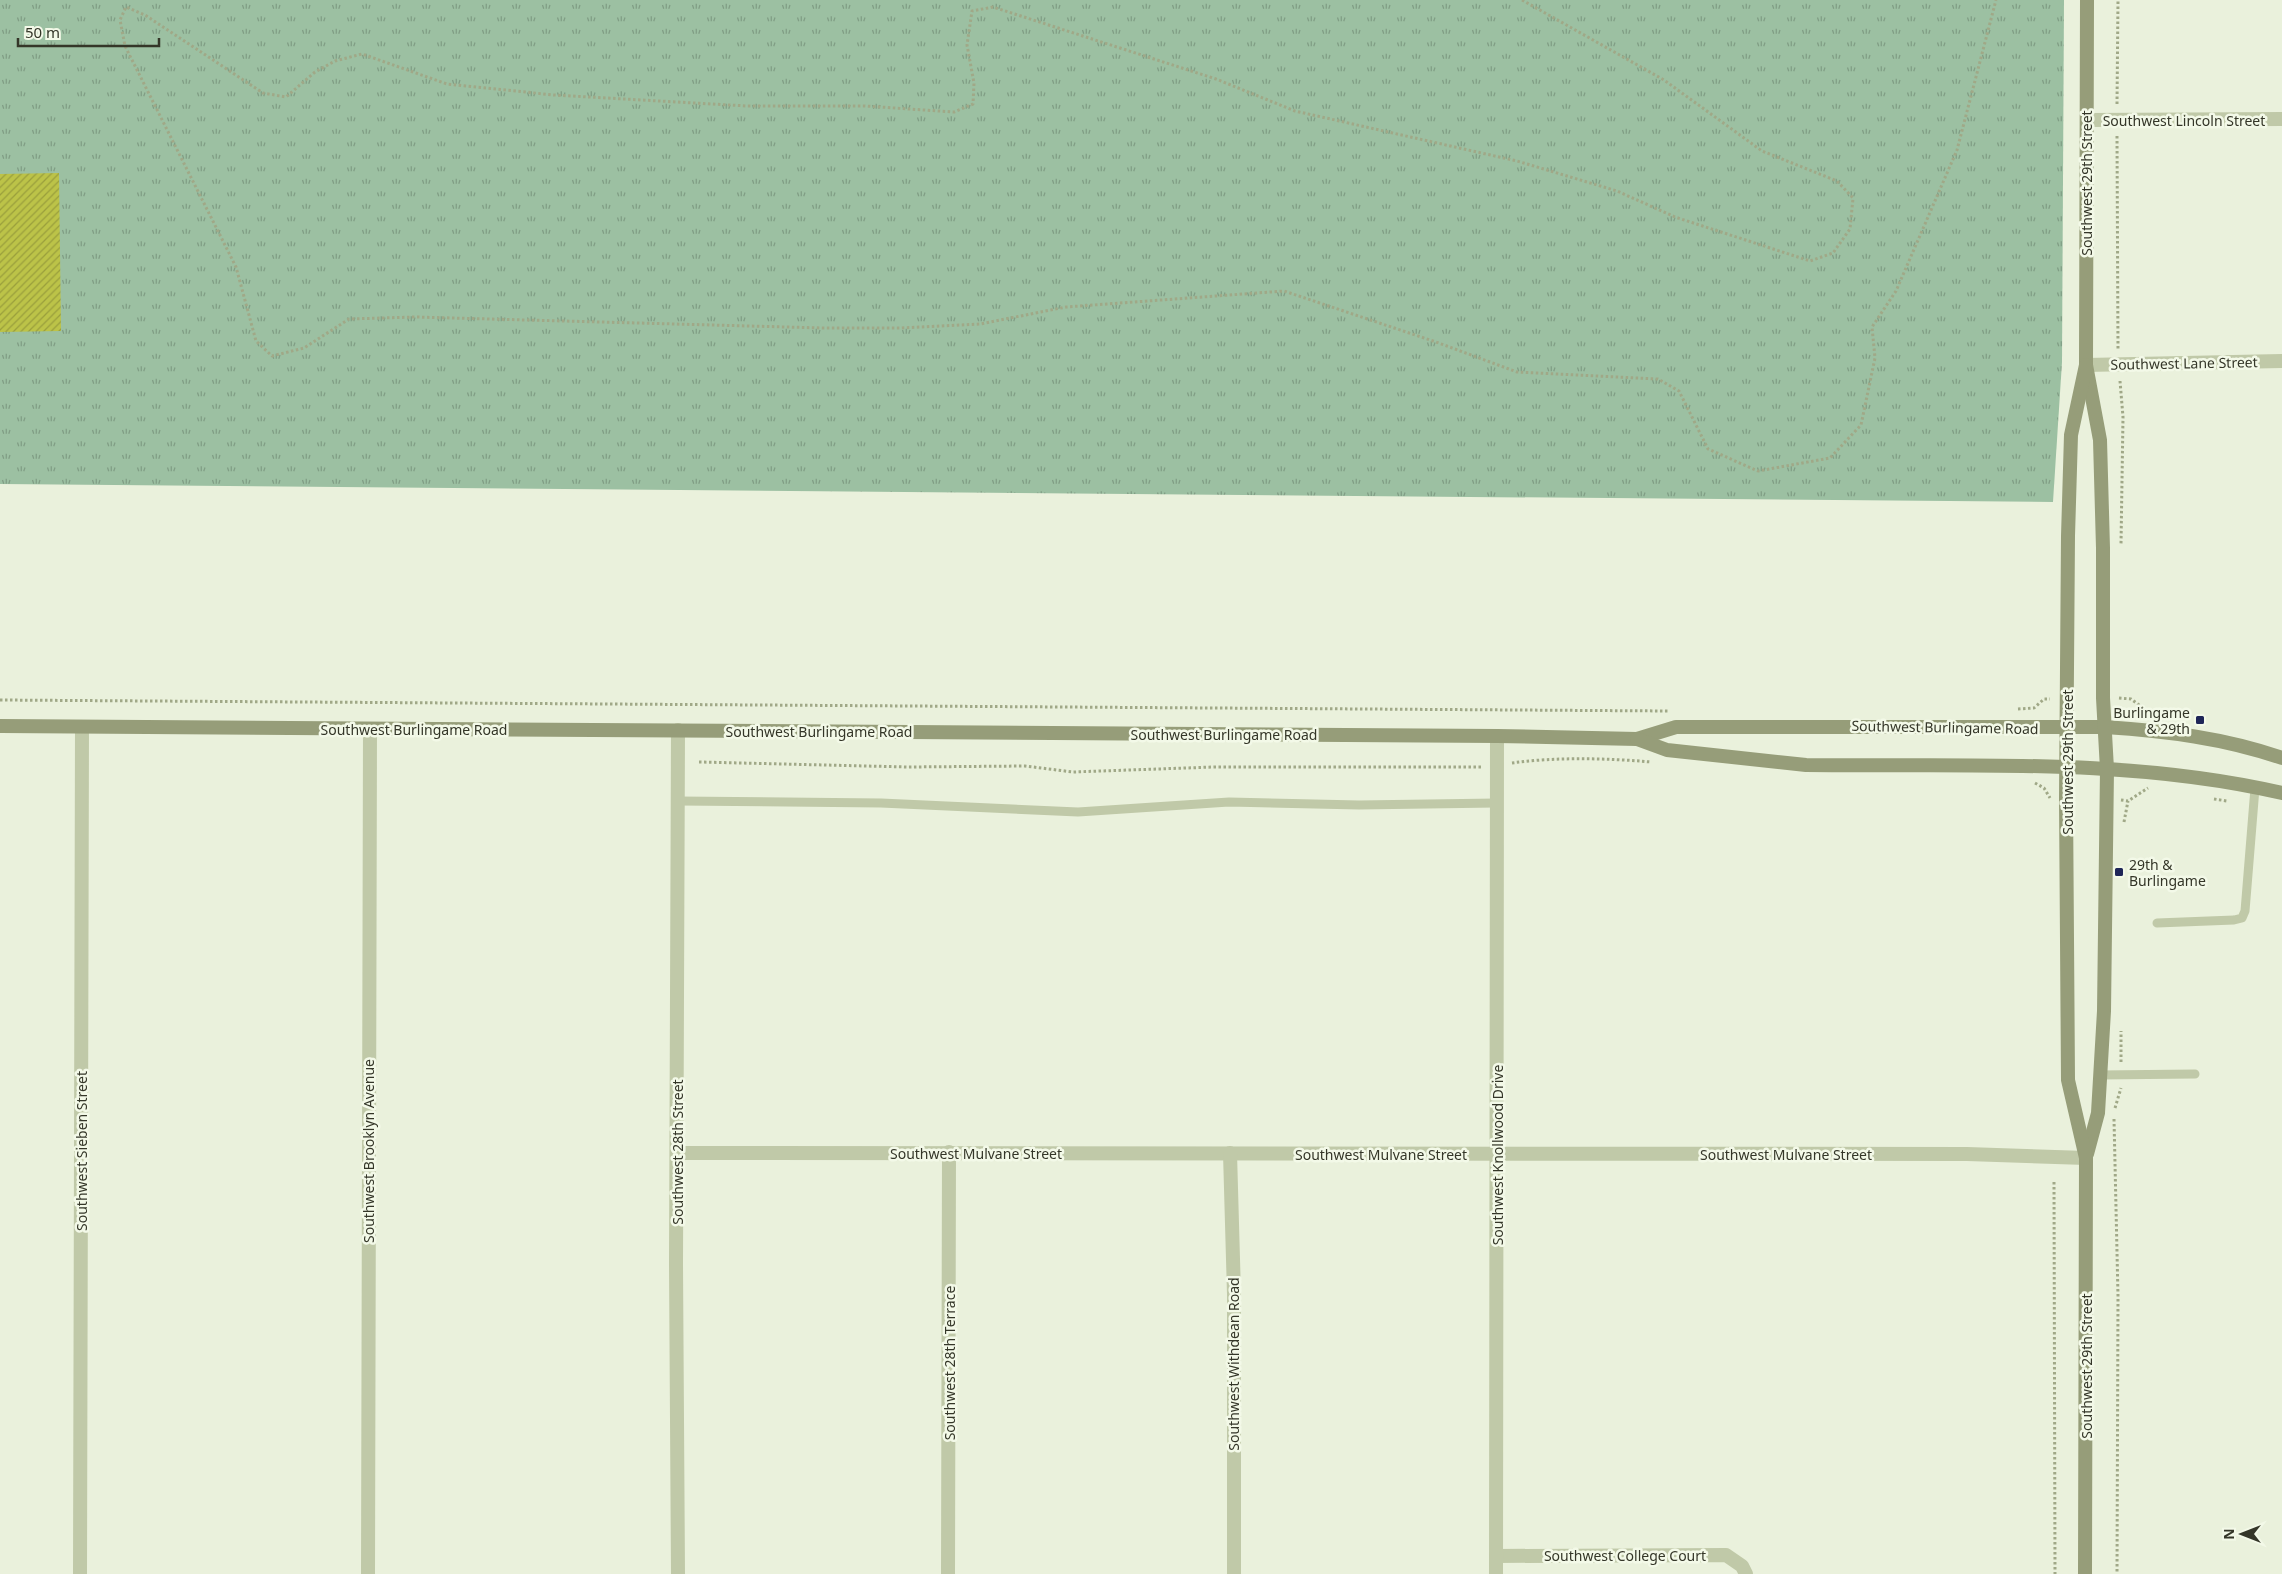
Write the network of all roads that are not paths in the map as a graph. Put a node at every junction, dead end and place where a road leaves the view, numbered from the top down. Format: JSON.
{"nodes":[{"id":1,"x":2087,"y":0,"type":"edge"},
{"id":2,"x":2282,"y":119,"type":"edge"},
{"id":3,"x":2087,"y":120,"type":"junction"},
{"id":4,"x":2282,"y":361,"type":"edge"},
{"id":5,"x":2086,"y":365,"type":"junction"},
{"id":6,"x":0,"y":726,"type":"edge"},
{"id":7,"x":82,"y":727,"type":"junction"},
{"id":8,"x":2105,"y":727,"type":"junction"},
{"id":9,"x":370,"y":729,"type":"junction"},
{"id":10,"x":2068,"y":729,"type":"junction"},
{"id":11,"x":678,"y":730,"type":"junction"},
{"id":12,"x":1497,"y":736,"type":"junction"},
{"id":13,"x":1637,"y":739,"type":"junction"},
{"id":14,"x":2282,"y":758,"type":"edge"},
{"id":15,"x":2067,"y":767,"type":"junction"},
{"id":16,"x":2107,"y":769,"type":"junction"},
{"id":17,"x":2255,"y":788,"type":"junction"},
{"id":18,"x":2282,"y":793,"type":"edge"},
{"id":19,"x":678,"y":801,"type":"junction"},
{"id":20,"x":1496,"y":802,"type":"junction"},
{"id":21,"x":2157,"y":923,"type":"dead end"},
{"id":22,"x":2194,"y":1074,"type":"dead end"},
{"id":23,"x":2100,"y":1075,"type":"junction"},
{"id":24,"x":949,"y":1152,"type":"junction"},
{"id":25,"x":677,"y":1153,"type":"junction"},
{"id":26,"x":1230,"y":1153,"type":"junction"},
{"id":27,"x":1497,"y":1153,"type":"junction"},
{"id":28,"x":2086,"y":1158,"type":"junction"},
{"id":29,"x":1496,"y":1556,"type":"junction"},
{"id":30,"x":80,"y":1574,"type":"edge"},
{"id":31,"x":368,"y":1574,"type":"edge"},
{"id":32,"x":678,"y":1574,"type":"edge"},
{"id":33,"x":948,"y":1574,"type":"edge"},
{"id":34,"x":1234,"y":1574,"type":"edge"},
{"id":35,"x":1496,"y":1574,"type":"edge"},
{"id":36,"x":1746,"y":1574,"type":"edge"},
{"id":37,"x":2085,"y":1574,"type":"edge"}],
"edges":[{"from":1,"to":3,"type":"main road","name":"Southwest 29th Street"},
{"from":2,"to":3,"type":"street","name":"Southwest Lincoln Street"},
{"from":3,"to":5,"type":"main road","name":"Southwest 29th Street"},
{"from":4,"to":5,"type":"street","name":"Southwest Lane Street"},
{"from":5,"to":8,"type":"main road","name":"Southwest 29th Street"},
{"from":5,"to":10,"type":"main road","name":"Southwest 29th Street"},
{"from":6,"to":7,"type":"main road","name":"Southwest Burlingame Road"},
{"from":7,"to":9,"type":"main road","name":"Southwest Burlingame Road"},
{"from":7,"to":30,"type":"street","name":"Southwest Sieben Street"},
{"from":8,"to":10,"type":"main road","name":"Southwest Burlingame Road"},
{"from":8,"to":14,"type":"main road","name":"Southwest Burlingame Road"},
{"from":8,"to":16,"type":"main road","name":"Southwest 29th Street"},
{"from":9,"to":11,"type":"main road","name":"Southwest Burlingame Road"},
{"from":9,"to":31,"type":"street","name":"Southwest Brooklyn Avenue"},
{"from":10,"to":13,"type":"main road","name":"Southwest Burlingame Road"},
{"from":10,"to":15,"type":"main road","name":"Southwest 29th Street"},
{"from":11,"to":12,"type":"main road","name":"Southwest Burlingame Road"},
{"from":11,"to":19,"type":"street","name":"Southwest 28th Street"},
{"from":12,"to":13,"type":"main road","name":"Southwest Burlingame Road"},
{"from":12,"to":20,"type":"street","name":"Southwest Knollwood Drive"},
{"from":13,"to":15,"type":"main road","name":"Southwest Burlingame Road"},
{"from":15,"to":16,"type":"main road","name":"Southwest Burlingame Road"},
{"from":15,"to":28,"type":"main road","name":"Southwest 29th Street"},
{"from":16,"to":17,"type":"main road","name":"Southwest Burlingame Road"},
{"from":16,"to":23,"type":"main road","name":"Southwest 29th Street"},
{"from":17,"to":18,"type":"main road","name":"Southwest Burlingame Road"},
{"from":17,"to":21,"type":"lane"},
{"from":19,"to":20,"type":"lane"},
{"from":19,"to":25,"type":"street","name":"Southwest 28th Street"},
{"from":20,"to":27,"type":"street","name":"Southwest Knollwood Drive"},
{"from":22,"to":23,"type":"lane"},
{"from":23,"to":28,"type":"main road","name":"Southwest 29th Street"},
{"from":24,"to":25,"type":"street","name":"Southwest Mulvane Street"},
{"from":24,"to":26,"type":"street","name":"Southwest Mulvane Street"},
{"from":24,"to":33,"type":"street","name":"Southwest 28th Terrace"},
{"from":25,"to":32,"type":"street","name":"Southwest 28th Street"},
{"from":26,"to":27,"type":"street","name":"Southwest Mulvane Street"},
{"from":26,"to":34,"type":"street","name":"Southwest Withdean Road"},
{"from":27,"to":28,"type":"street","name":"Southwest Mulvane Street"},
{"from":27,"to":29,"type":"street","name":"Southwest Knollwood Drive"},
{"from":28,"to":37,"type":"main road","name":"Southwest 29th Street"},
{"from":29,"to":35,"type":"street","name":"Southwest Knollwood Drive"},
{"from":29,"to":36,"type":"street","name":"Southwest College Court"}]}
